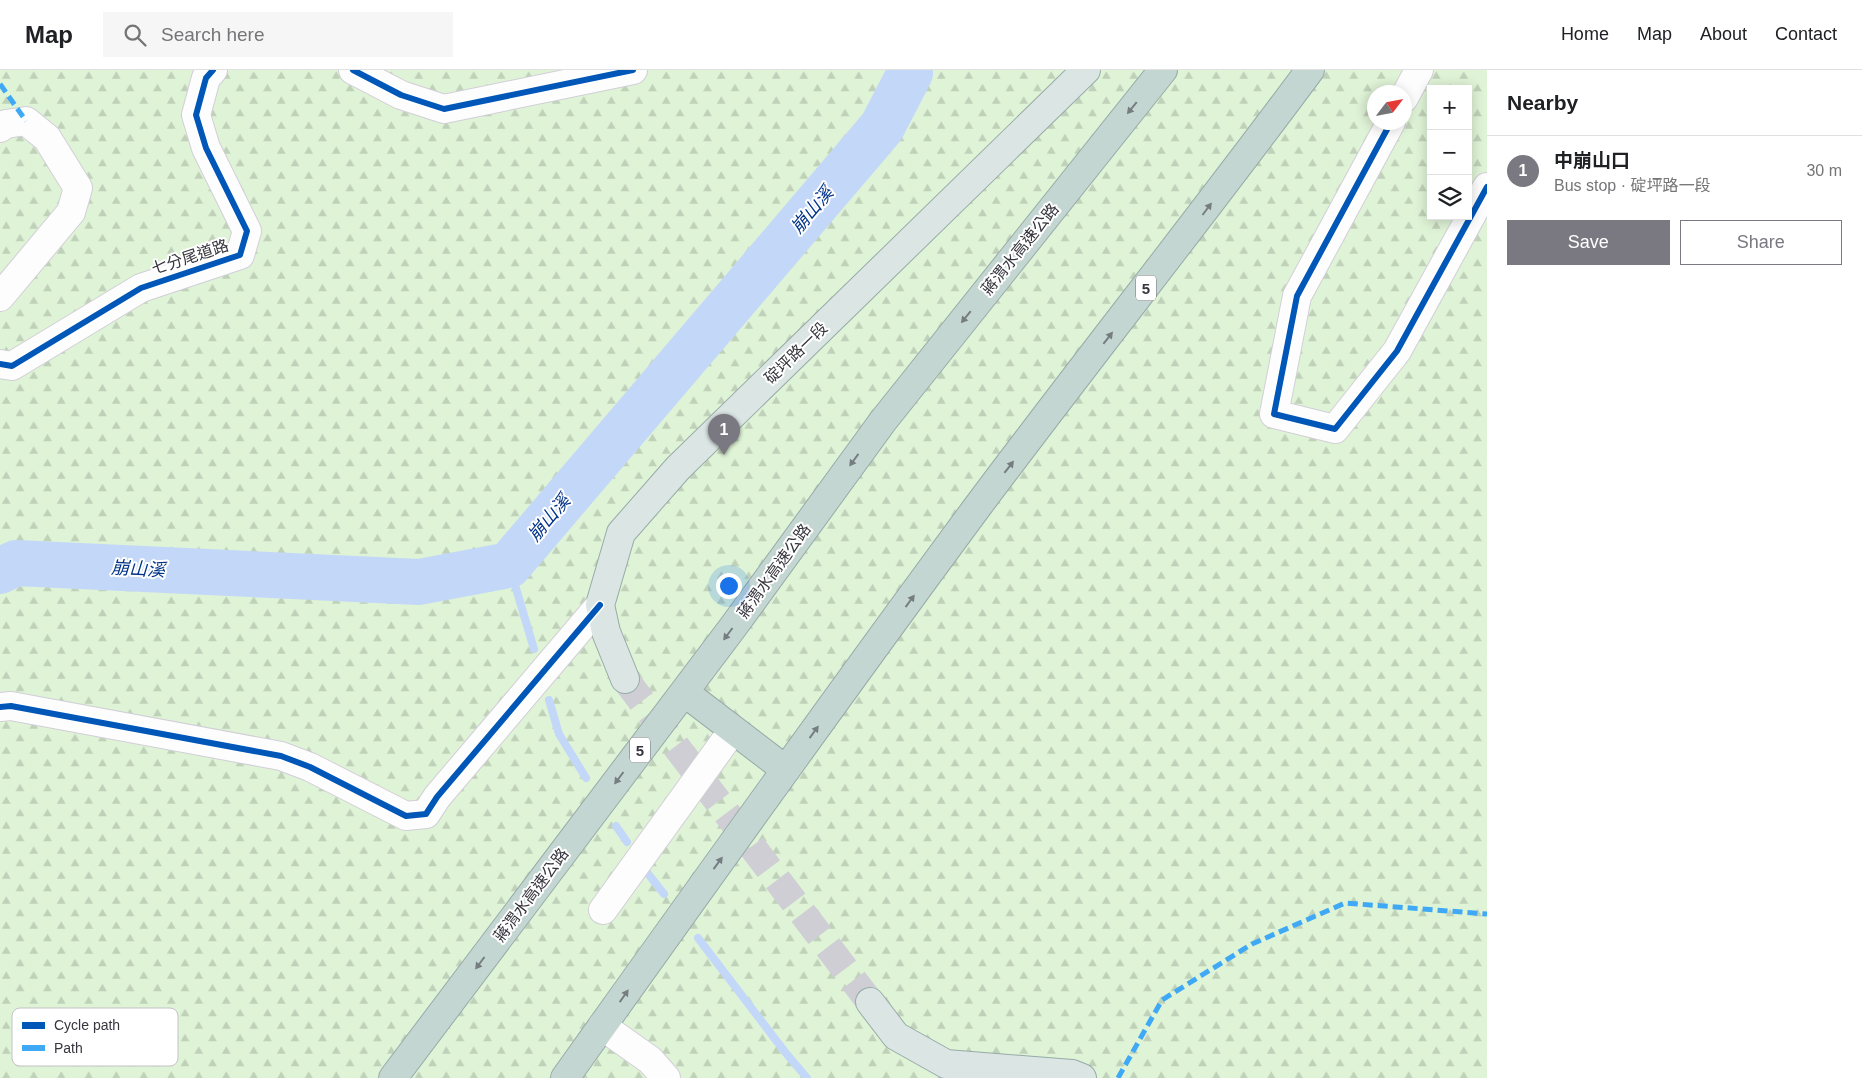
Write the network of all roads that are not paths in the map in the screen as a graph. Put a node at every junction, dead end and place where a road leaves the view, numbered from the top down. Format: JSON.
{"nodes":[{"id":1,"x":213,"y":70,"type":"edge"},
{"id":2,"x":353,"y":70,"type":"edge"},
{"id":3,"x":633,"y":70,"type":"edge"},
{"id":4,"x":1086,"y":70,"type":"edge"},
{"id":5,"x":1163,"y":70,"type":"edge"},
{"id":6,"x":1310,"y":70,"type":"edge"},
{"id":7,"x":1420,"y":70,"type":"edge"},
{"id":8,"x":1411,"y":85,"type":"edge"},
{"id":9,"x":0,"y":128,"type":"edge"},
{"id":10,"x":1387,"y":130,"type":"edge"},
{"id":11,"x":1487,"y":187,"type":"edge"},
{"id":12,"x":0,"y":297,"type":"edge"},
{"id":13,"x":0,"y":364,"type":"edge"},
{"id":14,"x":600,"y":606,"type":"junction"},
{"id":15,"x":625,"y":679,"type":"tunnel mouth"},
{"id":16,"x":684,"y":692,"type":"junction"},
{"id":17,"x":0,"y":707,"type":"edge"},
{"id":18,"x":733,"y":730,"type":"junction"},
{"id":19,"x":786,"y":770,"type":"junction"},
{"id":20,"x":603,"y":910,"type":"dead end"},
{"id":21,"x":870,"y":1002,"type":"tunnel mouth"},
{"id":22,"x":602,"y":1026,"type":"junction"},
{"id":23,"x":393,"y":1078,"type":"edge"},
{"id":24,"x":565,"y":1078,"type":"edge"},
{"id":25,"x":666,"y":1078,"type":"edge"},
{"id":26,"x":1082,"y":1078,"type":"edge"}],
"edges":[{"from":1,"to":13,"type":"street","name":"七分尾道路"},
{"from":2,"to":3,"type":"street"},
{"from":4,"to":14,"type":"main road","name":"碇坪路一段"},
{"from":5,"to":16,"type":"highway","name":"蔣渭水高速公路","number":"5","one_way":true},
{"from":19,"to":6,"type":"highway","number":"5","one_way":true},
{"from":7,"to":8,"type":"street"},
{"from":9,"to":12,"type":"street"},
{"from":10,"to":11,"type":"street"},
{"from":14,"to":15,"type":"main road","name":"碇坪路一段"},
{"from":14,"to":17,"type":"street"},
{"from":16,"to":18,"type":"highway"},
{"from":16,"to":23,"type":"highway","name":"蔣渭水高速公路","number":"5","one_way":true},
{"from":18,"to":19,"type":"highway"},
{"from":18,"to":20,"type":"street"},
{"from":22,"to":19,"type":"highway","number":"5","one_way":true},
{"from":21,"to":26,"type":"main road"},
{"from":22,"to":24,"type":"highway","number":"5"},
{"from":22,"to":25,"type":"street"}]}
